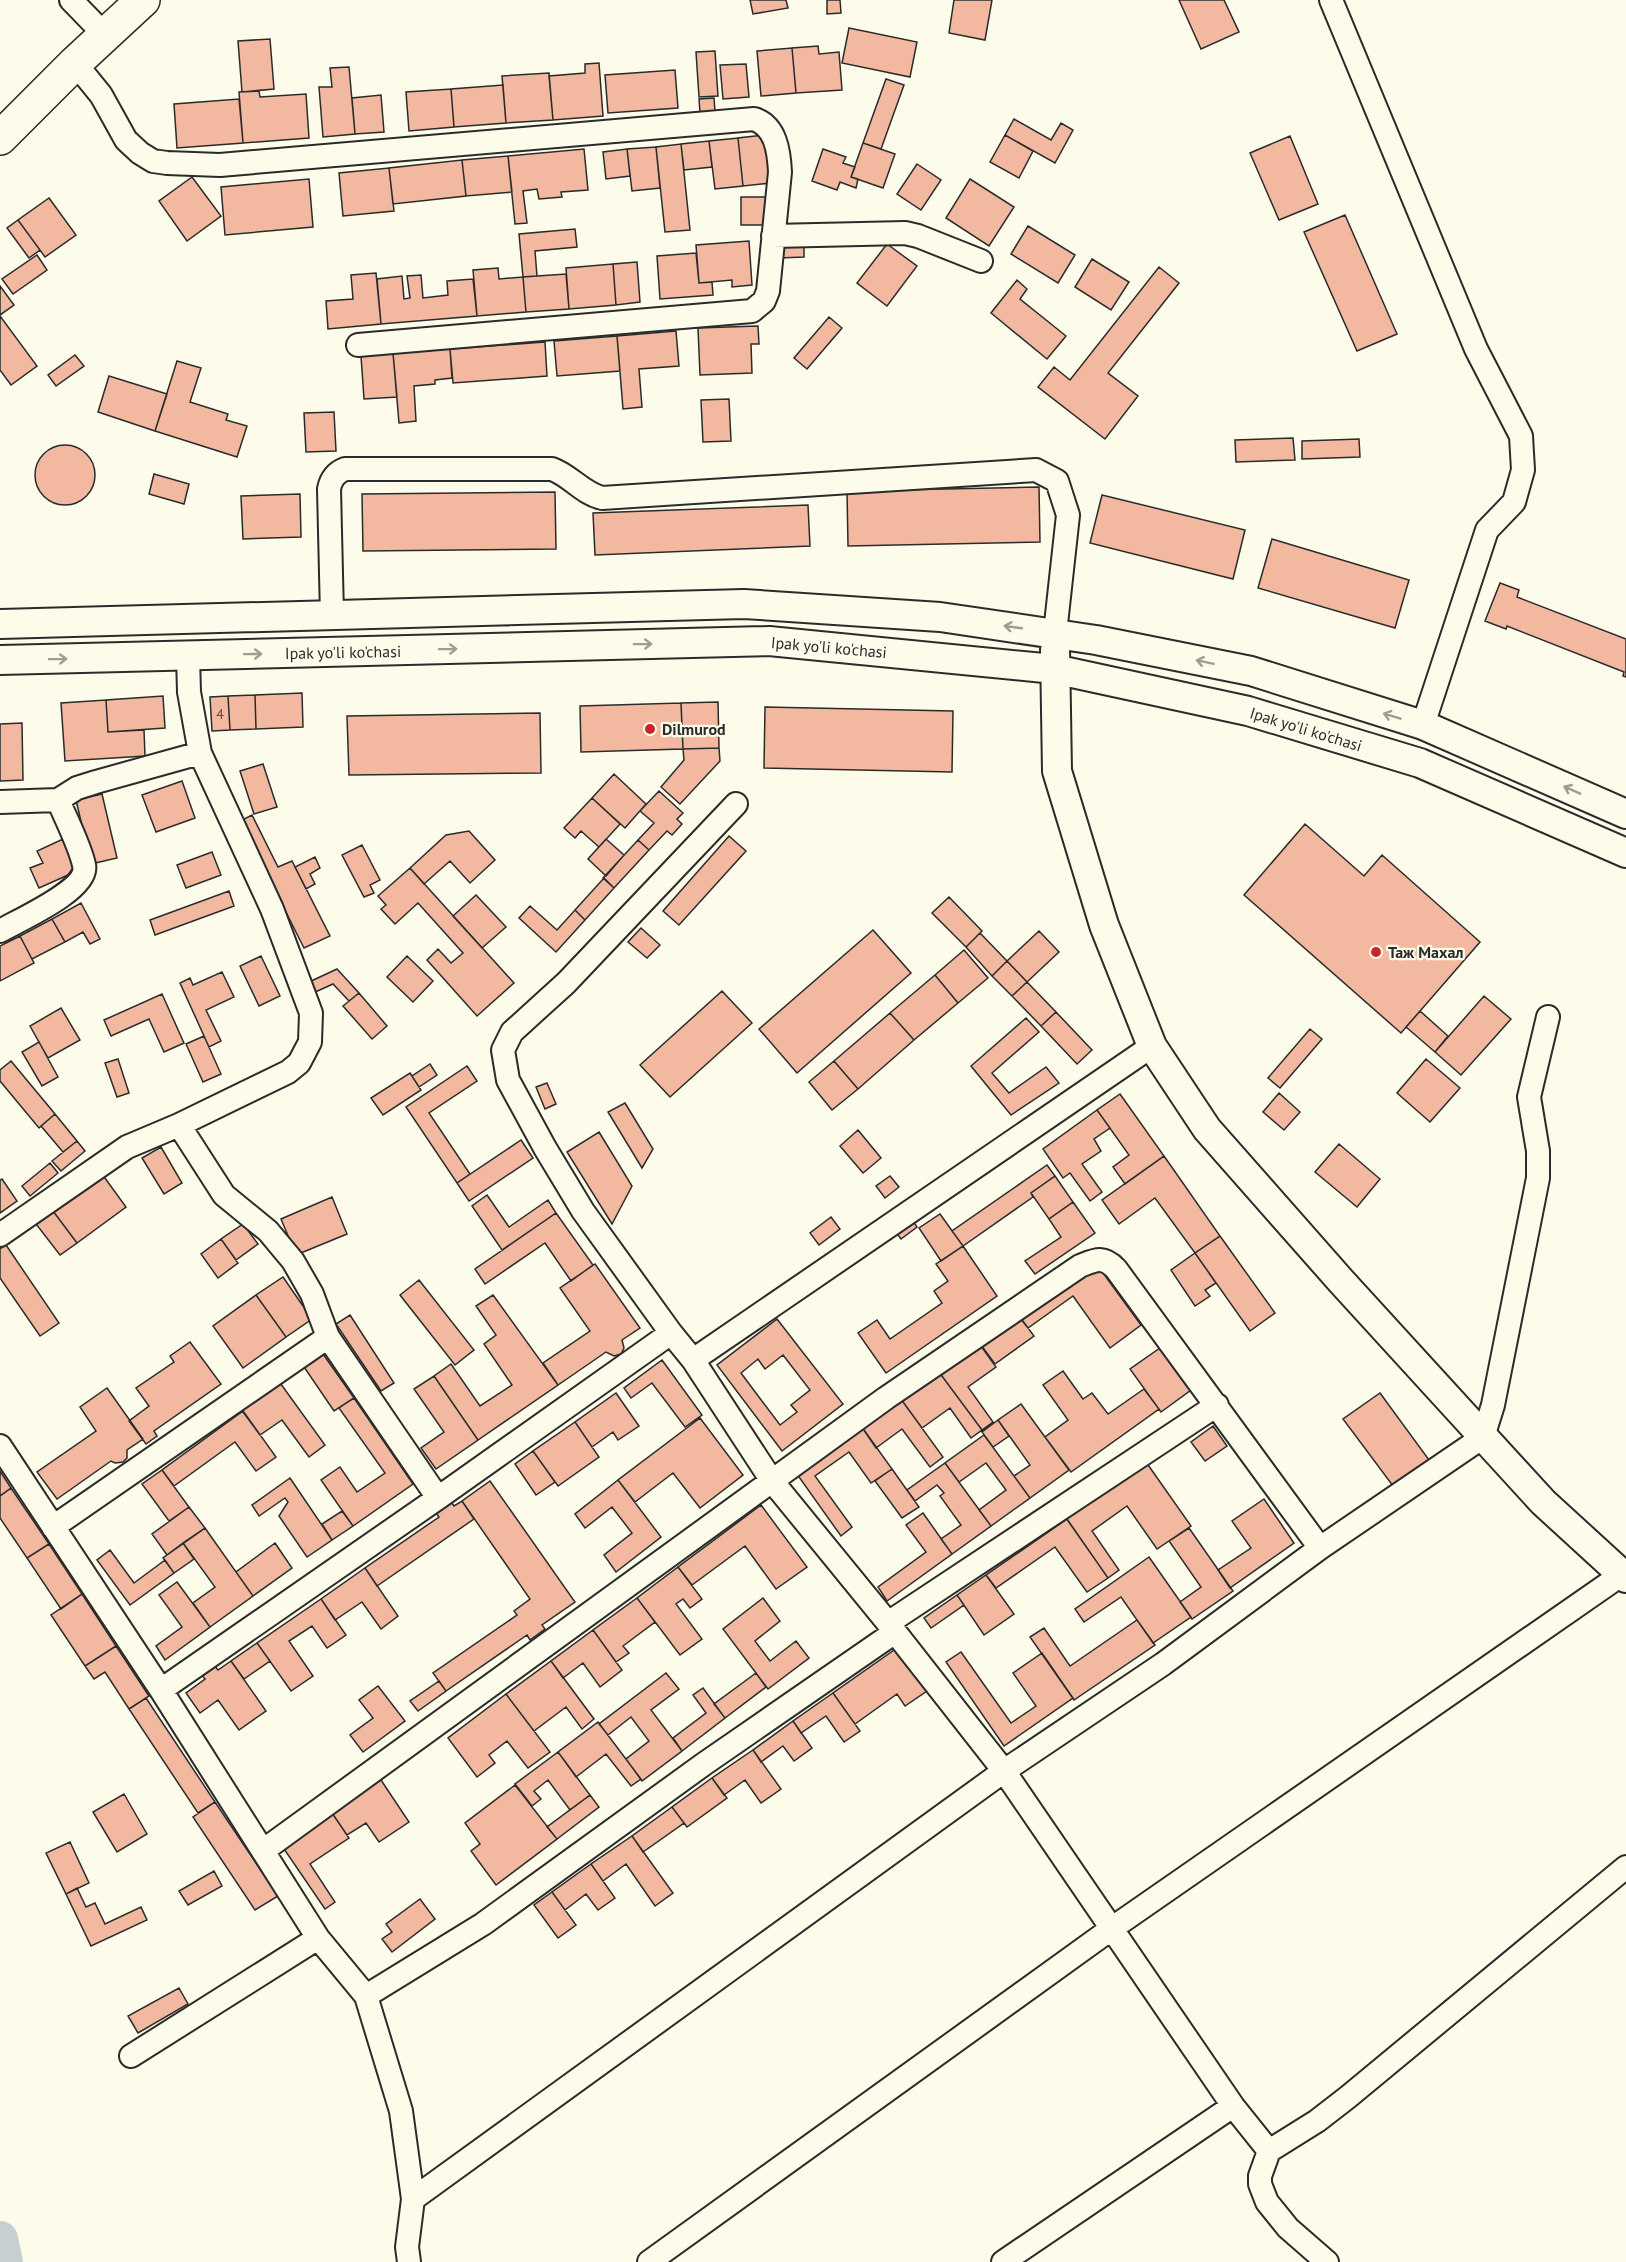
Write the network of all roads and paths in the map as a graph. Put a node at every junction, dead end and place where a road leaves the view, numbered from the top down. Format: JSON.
{"nodes":[{"id":1,"x":71,"y":0,"type":"edge"},
{"id":2,"x":143,"y":0,"type":"edge"},
{"id":3,"x":1331,"y":0,"type":"edge"},
{"id":4,"x":105,"y":35,"type":"junction"},
{"id":5,"x":75,"y":63,"type":"junction"},
{"id":6,"x":0,"y":138,"type":"edge"},
{"id":7,"x":774,"y":236,"type":"junction"},
{"id":8,"x":981,"y":261,"type":"dead end"},
{"id":9,"x":358,"y":345,"type":"dead end"},
{"id":10,"x":332,"y":615,"type":"junction"},
{"id":11,"x":0,"y":624,"type":"edge"},
{"id":12,"x":1055,"y":633,"type":"junction"},
{"id":13,"x":188,"y":656,"type":"junction"},
{"id":14,"x":0,"y":660,"type":"edge"},
{"id":15,"x":1054,"y":669,"type":"junction"},
{"id":16,"x":1423,"y":725,"type":"junction"},
{"id":17,"x":200,"y":753,"type":"junction"},
{"id":18,"x":58,"y":800,"type":"junction"},
{"id":19,"x":0,"y":802,"type":"edge"},
{"id":20,"x":736,"y":804,"type":"dead end"},
{"id":21,"x":1626,"y":814,"type":"edge"},
{"id":22,"x":1626,"y":853,"type":"edge"},
{"id":23,"x":0,"y":931,"type":"edge"},
{"id":24,"x":1548,"y":1017,"type":"dead end"},
{"id":25,"x":1152,"y":1046,"type":"junction"},
{"id":26,"x":179,"y":1125,"type":"junction"},
{"id":27,"x":0,"y":1235,"type":"edge"},
{"id":28,"x":671,"y":1333,"type":"junction"},
{"id":29,"x":328,"y":1337,"type":"junction"},
{"id":30,"x":693,"y":1360,"type":"junction"},
{"id":31,"x":1217,"y":1405,"type":"junction"},
{"id":32,"x":1483,"y":1437,"type":"junction"},
{"id":33,"x":0,"y":1446,"type":"edge"},
{"id":34,"x":772,"y":1481,"type":"junction"},
{"id":35,"x":438,"y":1498,"type":"junction"},
{"id":36,"x":53,"y":1527,"type":"junction"},
{"id":37,"x":1320,"y":1548,"type":"junction"},
{"id":38,"x":1624,"y":1576,"type":"edge"},
{"id":39,"x":892,"y":1628,"type":"junction"},
{"id":40,"x":161,"y":1690,"type":"junction"},
{"id":41,"x":1004,"y":1771,"type":"junction"},
{"id":42,"x":264,"y":1850,"type":"junction"},
{"id":43,"x":1626,"y":1867,"type":"edge"},
{"id":44,"x":1111,"y":1929,"type":"junction"},
{"id":45,"x":318,"y":1938,"type":"junction"},
{"id":46,"x":366,"y":1996,"type":"junction"},
{"id":47,"x":131,"y":2056,"type":"dead end"},
{"id":48,"x":1233,"y":2106,"type":"junction"},
{"id":49,"x":1269,"y":2151,"type":"junction"},
{"id":50,"x":413,"y":2199,"type":"junction"},
{"id":51,"x":410,"y":2262,"type":"edge"},
{"id":52,"x":649,"y":2262,"type":"edge"},
{"id":53,"x":1003,"y":2262,"type":"edge"},
{"id":54,"x":1327,"y":2262,"type":"edge"}],
"edges":[{"from":1,"to":4,"type":"street"},
{"from":2,"to":4,"type":"highway"},
{"from":3,"to":16,"type":"street"},
{"from":4,"to":5,"type":"highway"},
{"from":5,"to":6,"type":"highway"},
{"from":5,"to":7,"type":"street"},
{"from":7,"to":8,"type":"street"},
{"from":7,"to":9,"type":"street"},
{"from":10,"to":11,"type":"main road"},
{"from":12,"to":10,"type":"main road","one_way":true},
{"from":10,"to":12,"type":"street"},
{"from":12,"to":15,"type":"main road"},
{"from":16,"to":12,"type":"main road","one_way":true},
{"from":14,"to":13,"type":"main road","name":"Ipak yo'li ko'chasi","one_way":true},
{"from":13,"to":15,"type":"main road","name":"Ipak yo'li ko'chasi","one_way":true},
{"from":13,"to":17,"type":"street"},
{"from":15,"to":22,"type":"main road","name":"Ipak yo'li ko'chasi"},
{"from":15,"to":25,"type":"main road"},
{"from":21,"to":16,"type":"main road","one_way":true},
{"from":17,"to":18,"type":"street"},
{"from":17,"to":26,"type":"street"},
{"from":18,"to":19,"type":"street"},
{"from":18,"to":23,"type":"street"},
{"from":20,"to":28,"type":"street"},
{"from":24,"to":32,"type":"street"},
{"from":25,"to":30,"type":"street"},
{"from":25,"to":32,"type":"main road"},
{"from":26,"to":27,"type":"street"},
{"from":26,"to":29,"type":"street"},
{"from":28,"to":30,"type":"street"},
{"from":28,"to":35,"type":"street"},
{"from":29,"to":35,"type":"street"},
{"from":29,"to":36,"type":"street"},
{"from":30,"to":34,"type":"street"},
{"from":31,"to":34,"type":"street"},
{"from":31,"to":37,"type":"street"},
{"from":31,"to":39,"type":"street"},
{"from":32,"to":37,"type":"street"},
{"from":32,"to":38,"type":"main road"},
{"from":33,"to":36,"type":"street"},
{"from":34,"to":39,"type":"street"},
{"from":34,"to":42,"type":"street"},
{"from":35,"to":40,"type":"street"},
{"from":36,"to":40,"type":"street"},
{"from":37,"to":41,"type":"street"},
{"from":38,"to":44,"type":"street"},
{"from":39,"to":41,"type":"street"},
{"from":39,"to":46,"type":"street"},
{"from":40,"to":42,"type":"street"},
{"from":41,"to":44,"type":"street"},
{"from":41,"to":50,"type":"street"},
{"from":42,"to":45,"type":"street"},
{"from":43,"to":49,"type":"street"},
{"from":44,"to":48,"type":"street"},
{"from":44,"to":52,"type":"street"},
{"from":45,"to":46,"type":"street"},
{"from":45,"to":47,"type":"street"},
{"from":46,"to":50,"type":"street"},
{"from":48,"to":49,"type":"street"},
{"from":48,"to":53,"type":"street"},
{"from":49,"to":54,"type":"street"},
{"from":50,"to":51,"type":"street"}]}
